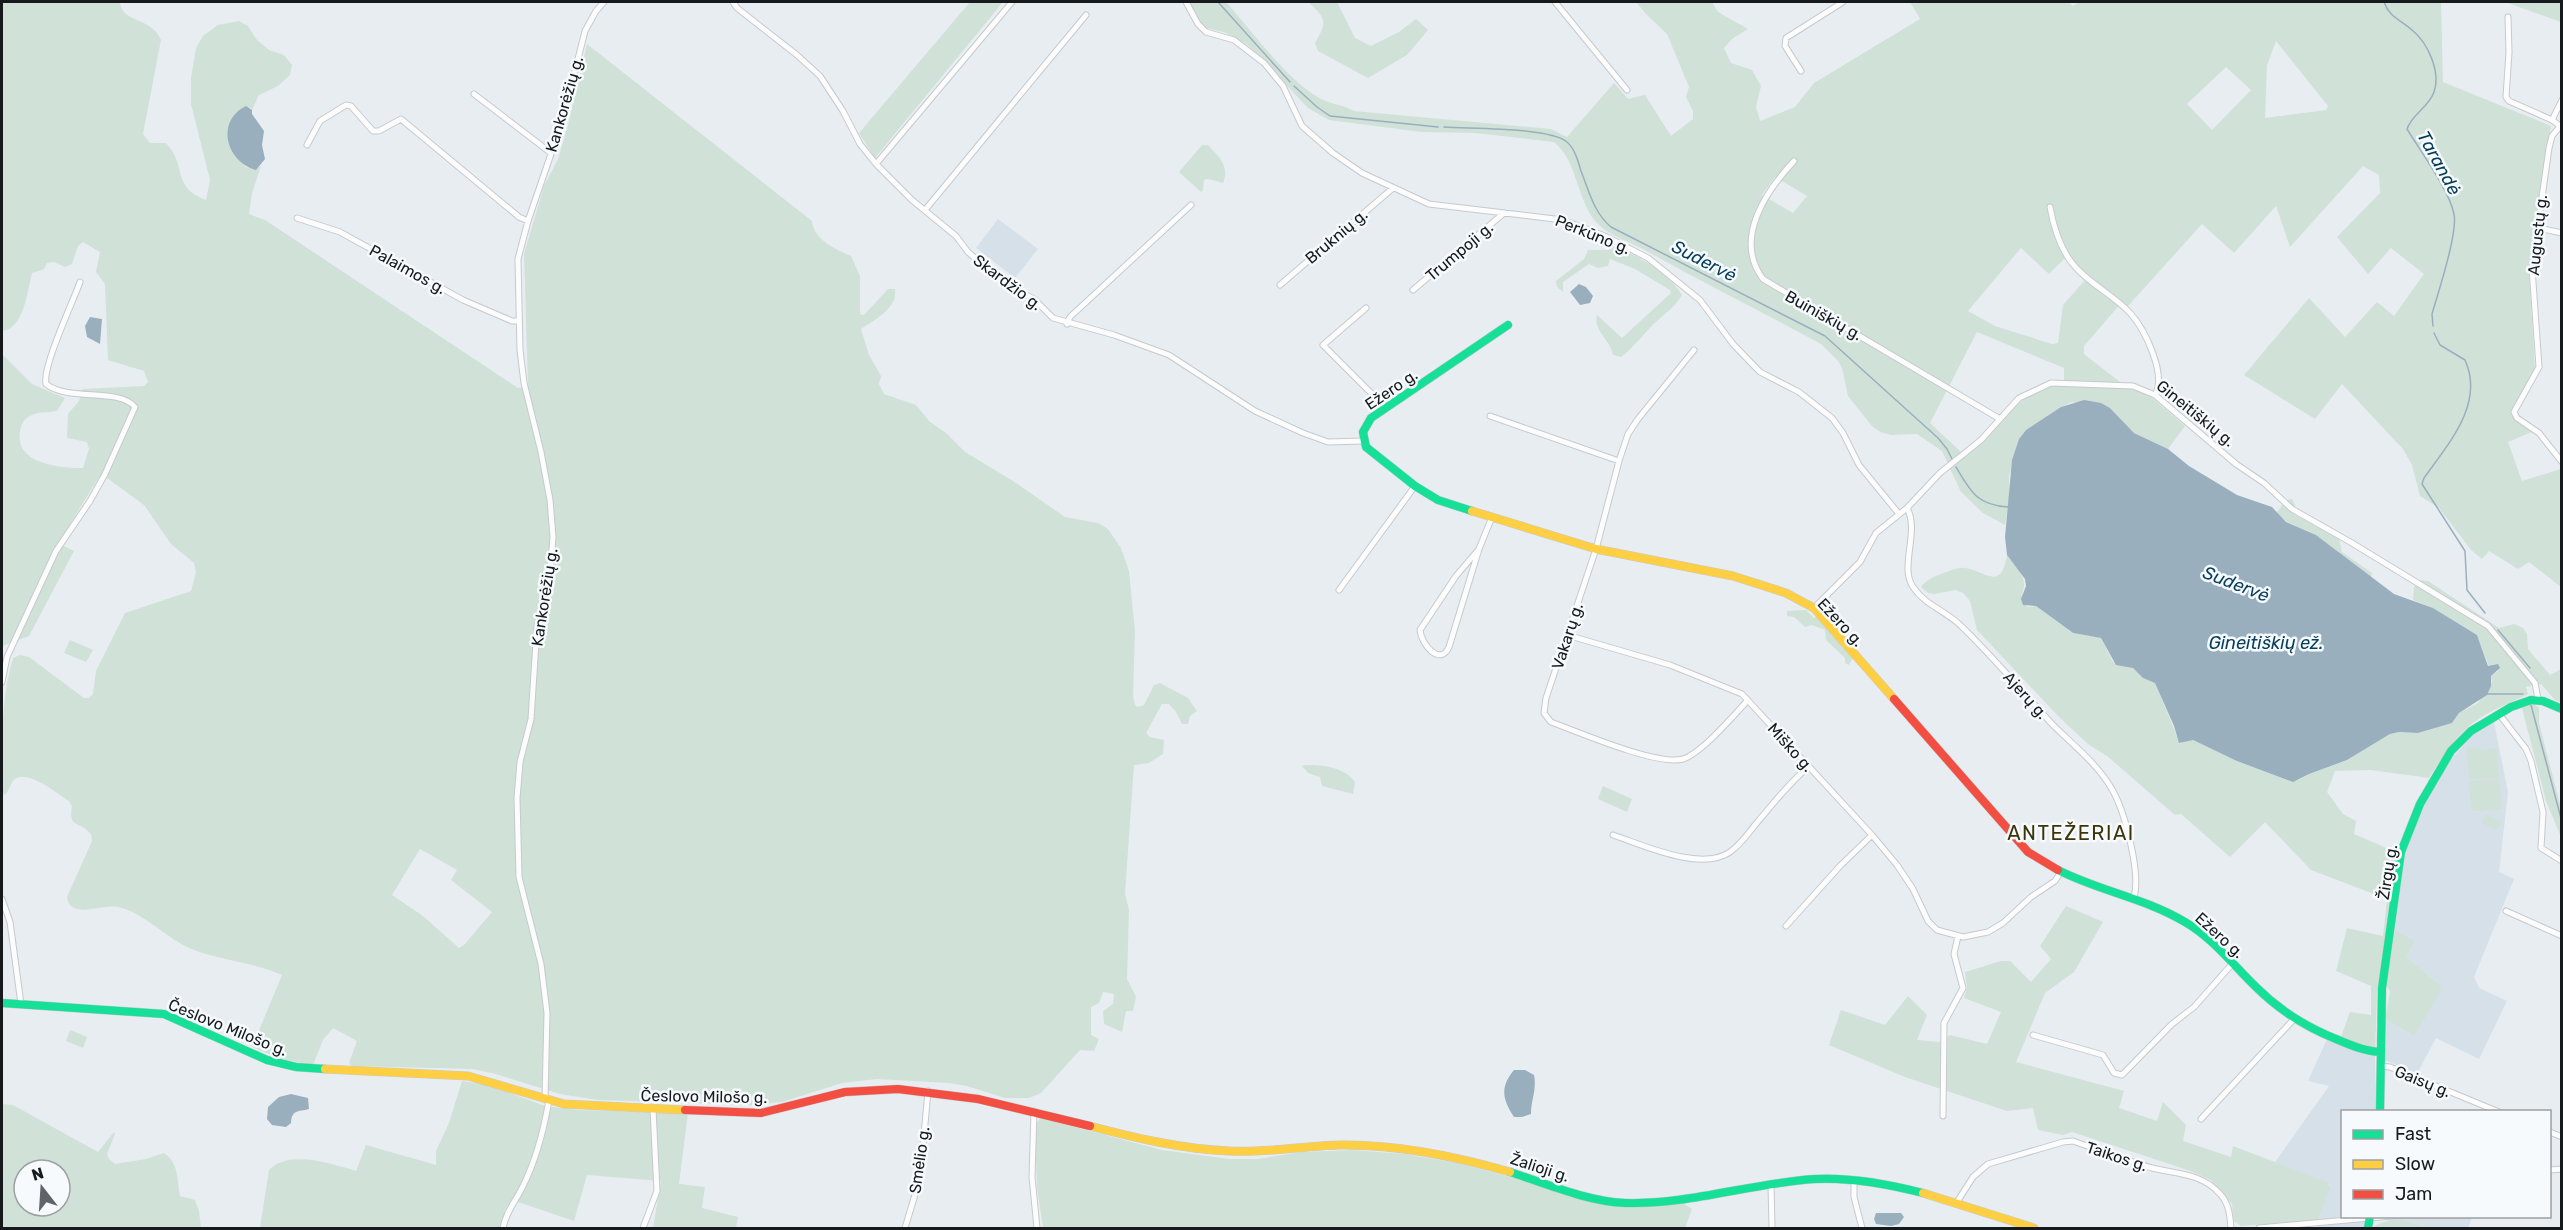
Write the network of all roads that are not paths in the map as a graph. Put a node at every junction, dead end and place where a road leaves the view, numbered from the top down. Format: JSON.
{"nodes":[{"id":1,"x":604,"y":2,"type":"edge"},
{"id":2,"x":733,"y":2,"type":"edge"},
{"id":3,"x":745,"y":2,"type":"edge"},
{"id":4,"x":1012,"y":2,"type":"edge"},
{"id":5,"x":1186,"y":2,"type":"edge"},
{"id":6,"x":1555,"y":2,"type":"edge"},
{"id":7,"x":1843,"y":2,"type":"edge"},
{"id":8,"x":737,"y":8,"type":"junction"},
{"id":9,"x":1086,"y":15,"type":"dead end"},
{"id":10,"x":2508,"y":17,"type":"dead end"},
{"id":11,"x":1801,"y":71,"type":"dead end"},
{"id":12,"x":1627,"y":90,"type":"dead end"},
{"id":13,"x":474,"y":94,"type":"dead end"},
{"id":14,"x":2562,"y":100,"type":"edge"},
{"id":15,"x":2552,"y":120,"type":"junction"},
{"id":16,"x":2561,"y":125,"type":"edge"},
{"id":17,"x":307,"y":146,"type":"dead end"},
{"id":18,"x":551,"y":153,"type":"junction"},
{"id":19,"x":1794,"y":161,"type":"dead end"},
{"id":20,"x":876,"y":164,"type":"junction"},
{"id":21,"x":1393,"y":188,"type":"junction"},
{"id":22,"x":1191,"y":204,"type":"dead end"},
{"id":23,"x":2049,"y":207,"type":"dead end"},
{"id":24,"x":925,"y":210,"type":"junction"},
{"id":25,"x":1504,"y":213,"type":"junction"},
{"id":26,"x":297,"y":218,"type":"dead end"},
{"id":27,"x":528,"y":221,"type":"junction"},
{"id":28,"x":2538,"y":228,"type":"junction"},
{"id":29,"x":2562,"y":233,"type":"edge"},
{"id":30,"x":80,"y":282,"type":"dead end"},
{"id":31,"x":1280,"y":285,"type":"dead end"},
{"id":32,"x":1413,"y":290,"type":"dead end"},
{"id":33,"x":1366,"y":308,"type":"dead end"},
{"id":34,"x":519,"y":321,"type":"junction"},
{"id":35,"x":1067,"y":324,"type":"junction"},
{"id":36,"x":1508,"y":325,"type":"dead end"},
{"id":37,"x":1694,"y":350,"type":"dead end"},
{"id":38,"x":2155,"y":394,"type":"junction"},
{"id":39,"x":1386,"y":408,"type":"junction"},
{"id":40,"x":1490,"y":417,"type":"dead end"},
{"id":41,"x":2000,"y":419,"type":"junction"},
{"id":42,"x":1363,"y":441,"type":"junction"},
{"id":43,"x":1619,"y":461,"type":"junction"},
{"id":44,"x":2562,"y":462,"type":"edge"},
{"id":45,"x":1415,"y":486,"type":"junction"},
{"id":46,"x":1907,"y":508,"type":"junction"},
{"id":47,"x":1899,"y":514,"type":"junction"},
{"id":48,"x":1492,"y":517,"type":"junction"},
{"id":49,"x":1479,"y":549,"type":"junction"},
{"id":50,"x":1596,"y":549,"type":"junction"},
{"id":51,"x":1339,"y":590,"type":"dead end"},
{"id":52,"x":1814,"y":608,"type":"junction"},
{"id":53,"x":1568,"y":635,"type":"junction"},
{"id":54,"x":2,"y":682,"type":"edge"},
{"id":55,"x":2538,"y":699,"type":"junction"},
{"id":56,"x":1748,"y":700,"type":"junction"},
{"id":57,"x":2562,"y":709,"type":"edge"},
{"id":58,"x":2499,"y":714,"type":"junction"},
{"id":59,"x":1808,"y":766,"type":"junction"},
{"id":60,"x":1613,"y":835,"type":"dead end"},
{"id":61,"x":1872,"y":835,"type":"junction"},
{"id":62,"x":2562,"y":861,"type":"edge"},
{"id":63,"x":2060,"y":873,"type":"junction"},
{"id":64,"x":2134,"y":897,"type":"junction"},
{"id":65,"x":2,"y":899,"type":"edge"},
{"id":66,"x":2506,"y":910,"type":"dead end"},
{"id":67,"x":1786,"y":926,"type":"dead end"},
{"id":68,"x":1958,"y":936,"type":"junction"},
{"id":69,"x":2562,"y":936,"type":"edge"},
{"id":70,"x":2233,"y":963,"type":"junction"},
{"id":71,"x":2,"y":1003,"type":"edge"},
{"id":72,"x":21,"y":1004,"type":"junction"},
{"id":73,"x":2294,"y":1019,"type":"junction"},
{"id":74,"x":2033,"y":1035,"type":"dead end"},
{"id":75,"x":2380,"y":1052,"type":"junction"},
{"id":76,"x":2380,"y":1066,"type":"junction"},
{"id":77,"x":928,"y":1091,"type":"junction"},
{"id":78,"x":547,"y":1099,"type":"junction"},
{"id":79,"x":653,"y":1109,"type":"junction"},
{"id":80,"x":2380,"y":1110,"type":"edge"},
{"id":81,"x":2494,"y":1110,"type":"edge"},
{"id":82,"x":1034,"y":1111,"type":"junction"},
{"id":83,"x":1943,"y":1116,"type":"dead end"},
{"id":84,"x":2201,"y":1119,"type":"dead end"},
{"id":85,"x":1854,"y":1181,"type":"junction"},
{"id":86,"x":1772,"y":1185,"type":"junction"},
{"id":87,"x":1957,"y":1202,"type":"junction"},
{"id":88,"x":2370,"y":1218,"type":"edge"},
{"id":89,"x":503,"y":1228,"type":"edge"},
{"id":90,"x":643,"y":1228,"type":"edge"},
{"id":91,"x":905,"y":1228,"type":"edge"},
{"id":92,"x":1036,"y":1228,"type":"edge"},
{"id":93,"x":1773,"y":1228,"type":"edge"},
{"id":94,"x":1862,"y":1228,"type":"edge"},
{"id":95,"x":2034,"y":1228,"type":"edge"},
{"id":96,"x":2231,"y":1228,"type":"edge"},
{"id":97,"x":2259,"y":1228,"type":"edge"},
{"id":98,"x":2368,"y":1228,"type":"edge"}],
"edges":[{"from":1,"to":18,"type":"street","name":"Kankorėžių g."},
{"from":2,"to":8,"type":"street","name":"Skardžio g."},
{"from":3,"to":8,"type":"street"},
{"from":4,"to":20,"type":"street"},
{"from":5,"to":21,"type":"street","name":"Perkūno g."},
{"from":6,"to":12,"type":"street"},
{"from":7,"to":11,"type":"street"},
{"from":8,"to":20,"type":"street","name":"Skardžio g."},
{"from":9,"to":24,"type":"street"},
{"from":10,"to":15,"type":"street"},
{"from":13,"to":18,"type":"street"},
{"from":14,"to":15,"type":"street"},
{"from":15,"to":16,"type":"street"},
{"from":16,"to":28,"type":"street","name":"Augustų g."},
{"from":17,"to":27,"type":"street"},
{"from":18,"to":27,"type":"street","name":"Kankorėžių g."},
{"from":19,"to":41,"type":"street","name":"Buiniškių g."},
{"from":20,"to":24,"type":"street","name":"Skardžio g."},
{"from":21,"to":25,"type":"street","name":"Perkūno g."},
{"from":21,"to":31,"type":"street","name":"Bruknių g."},
{"from":22,"to":35,"type":"street"},
{"from":23,"to":38,"type":"street"},
{"from":24,"to":35,"type":"street","name":"Skardžio g."},
{"from":25,"to":32,"type":"street","name":"Trumpoji g."},
{"from":25,"to":47,"type":"street","name":"Perkūno g."},
{"from":26,"to":34,"type":"street","name":"Palaimos g."},
{"from":27,"to":34,"type":"street","name":"Kankorėžių g."},
{"from":28,"to":29,"type":"street"},
{"from":28,"to":44,"type":"street","name":"Augustų g."},
{"from":30,"to":54,"type":"street"},
{"from":33,"to":39,"type":"street"},
{"from":34,"to":78,"type":"street","name":"Kankorėžių g."},
{"from":35,"to":42,"type":"street","name":"Skardžio g."},
{"from":36,"to":39,"type":"street","name":"Ežero g."},
{"from":37,"to":43,"type":"street","name":"Vakarų g."},
{"from":38,"to":41,"type":"street","name":"Gineitiškių g."},
{"from":38,"to":55,"type":"street","name":"Gineitiškių g."},
{"from":39,"to":42,"type":"street","name":"Ežero g."},
{"from":40,"to":43,"type":"street"},
{"from":41,"to":46,"type":"street","name":"Gineitiškių g."},
{"from":42,"to":45,"type":"street","name":"Ežero g."},
{"from":43,"to":50,"type":"street","name":"Vakarų g."},
{"from":45,"to":48,"type":"street","name":"Ežero g."},
{"from":45,"to":51,"type":"street"},
{"from":46,"to":47,"type":"street","name":"Gineitiškių g."},
{"from":46,"to":64,"type":"street","name":"Ajerų g."},
{"from":47,"to":52,"type":"street","name":"Gineitiškių g."},
{"from":48,"to":49,"type":"street"},
{"from":48,"to":50,"type":"street","name":"Ežero g."},
{"from":49,"to":49,"type":"street"},
{"from":50,"to":52,"type":"street","name":"Ežero g."},
{"from":50,"to":53,"type":"street","name":"Vakarų g."},
{"from":52,"to":63,"type":"street","name":"Ežero g."},
{"from":53,"to":56,"type":"street","name":"Miško g."},
{"from":53,"to":56,"type":"street","name":"Vakarų g."},
{"from":55,"to":57,"type":"street"},
{"from":55,"to":58,"type":"street","name":"Žirgų g."},
{"from":56,"to":59,"type":"street","name":"Miško g."},
{"from":58,"to":62,"type":"street"},
{"from":58,"to":75,"type":"street","name":"Žirgų g."},
{"from":59,"to":60,"type":"street"},
{"from":59,"to":61,"type":"street","name":"Miško g."},
{"from":61,"to":67,"type":"street"},
{"from":61,"to":68,"type":"street","name":"Miško g."},
{"from":63,"to":64,"type":"street","name":"Ežero g."},
{"from":63,"to":68,"type":"street"},
{"from":64,"to":70,"type":"street","name":"Ežero g."},
{"from":65,"to":72,"type":"street"},
{"from":66,"to":69,"type":"street"},
{"from":68,"to":83,"type":"street"},
{"from":70,"to":73,"type":"street","name":"Ežero g."},
{"from":70,"to":74,"type":"street"},
{"from":71,"to":72,"type":"street","name":"Česlovo Milošo g."},
{"from":72,"to":78,"type":"street","name":"Česlovo Milošo g."},
{"from":73,"to":75,"type":"street","name":"Ežero g."},
{"from":73,"to":84,"type":"street"},
{"from":75,"to":76,"type":"street","name":"Žirgų g."},
{"from":76,"to":80,"type":"street","name":"Žirgų g."},
{"from":76,"to":81,"type":"street","name":"Gaisų g."},
{"from":77,"to":79,"type":"street","name":"Česlovo Milošo g."},
{"from":77,"to":82,"type":"street","name":"Česlovo Milošo g."},
{"from":77,"to":91,"type":"street","name":"Smėlio g."},
{"from":78,"to":79,"type":"street","name":"Česlovo Milošo g."},
{"from":78,"to":89,"type":"street"},
{"from":79,"to":90,"type":"street"},
{"from":82,"to":86,"type":"street","name":"Žalioji g."},
{"from":82,"to":92,"type":"street"},
{"from":85,"to":86,"type":"street","name":"Žalioji g."},
{"from":85,"to":87,"type":"street","name":"Žalioji g."},
{"from":85,"to":94,"type":"street"},
{"from":86,"to":93,"type":"street"},
{"from":87,"to":95,"type":"street","name":"Žalioji g."},
{"from":87,"to":96,"type":"street","name":"Taikos g."},
{"from":88,"to":97,"type":"street"},
{"from":88,"to":98,"type":"street"}]}
